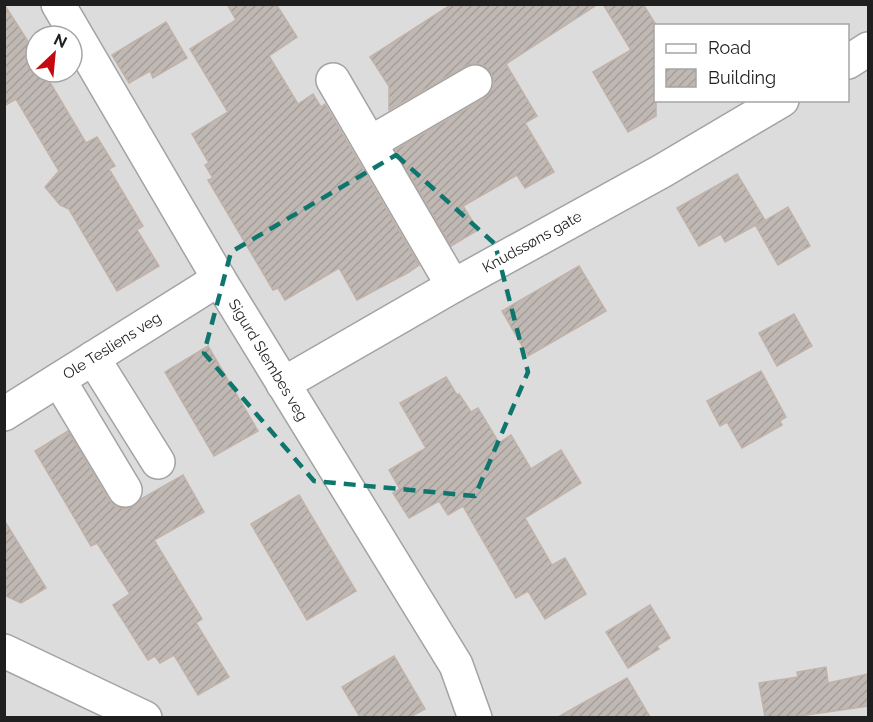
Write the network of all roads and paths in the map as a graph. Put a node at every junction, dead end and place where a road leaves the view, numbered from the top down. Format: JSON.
{"nodes":[{"id":1,"x":58,"y":4,"type":"edge"},
{"id":2,"x":868,"y":49,"type":"edge"},
{"id":3,"x":849,"y":61,"type":"edge"},
{"id":4,"x":333,"y":80,"type":"dead end"},
{"id":5,"x":475,"y":82,"type":"dead end"},
{"id":6,"x":779,"y":102,"type":"edge"},
{"id":7,"x":370,"y":143,"type":"junction"},
{"id":8,"x":219,"y":279,"type":"junction"},
{"id":9,"x":453,"y":286,"type":"junction"},
{"id":10,"x":93,"y":358,"type":"junction"},
{"id":11,"x":59,"y":380,"type":"junction"},
{"id":12,"x":283,"y":384,"type":"junction"},
{"id":13,"x":4,"y":414,"type":"edge"},
{"id":14,"x":158,"y":462,"type":"dead end"},
{"id":15,"x":125,"y":490,"type":"dead end"},
{"id":16,"x":4,"y":651,"type":"edge"},
{"id":17,"x":145,"y":717,"type":"edge"},
{"id":18,"x":474,"y":717,"type":"edge"}],
"edges":[{"from":1,"to":8,"type":"street","name":"Sigurd Slembes veg"},
{"from":2,"to":3,"type":"street"},
{"from":4,"to":7,"type":"street"},
{"from":5,"to":7,"type":"street"},
{"from":6,"to":9,"type":"street","name":"Knudssøns gate"},
{"from":7,"to":9,"type":"street"},
{"from":8,"to":10,"type":"street","name":"Ole Tesliens veg"},
{"from":8,"to":12,"type":"street","name":"Sigurd Slembes veg"},
{"from":9,"to":12,"type":"street","name":"Knudssøns gate"},
{"from":10,"to":11,"type":"street","name":"Ole Tesliens veg"},
{"from":10,"to":14,"type":"street"},
{"from":11,"to":13,"type":"street","name":"Ole Tesliens veg"},
{"from":11,"to":15,"type":"street"},
{"from":12,"to":18,"type":"street","name":"Sigurd Slembes veg"},
{"from":16,"to":17,"type":"street"}]}
